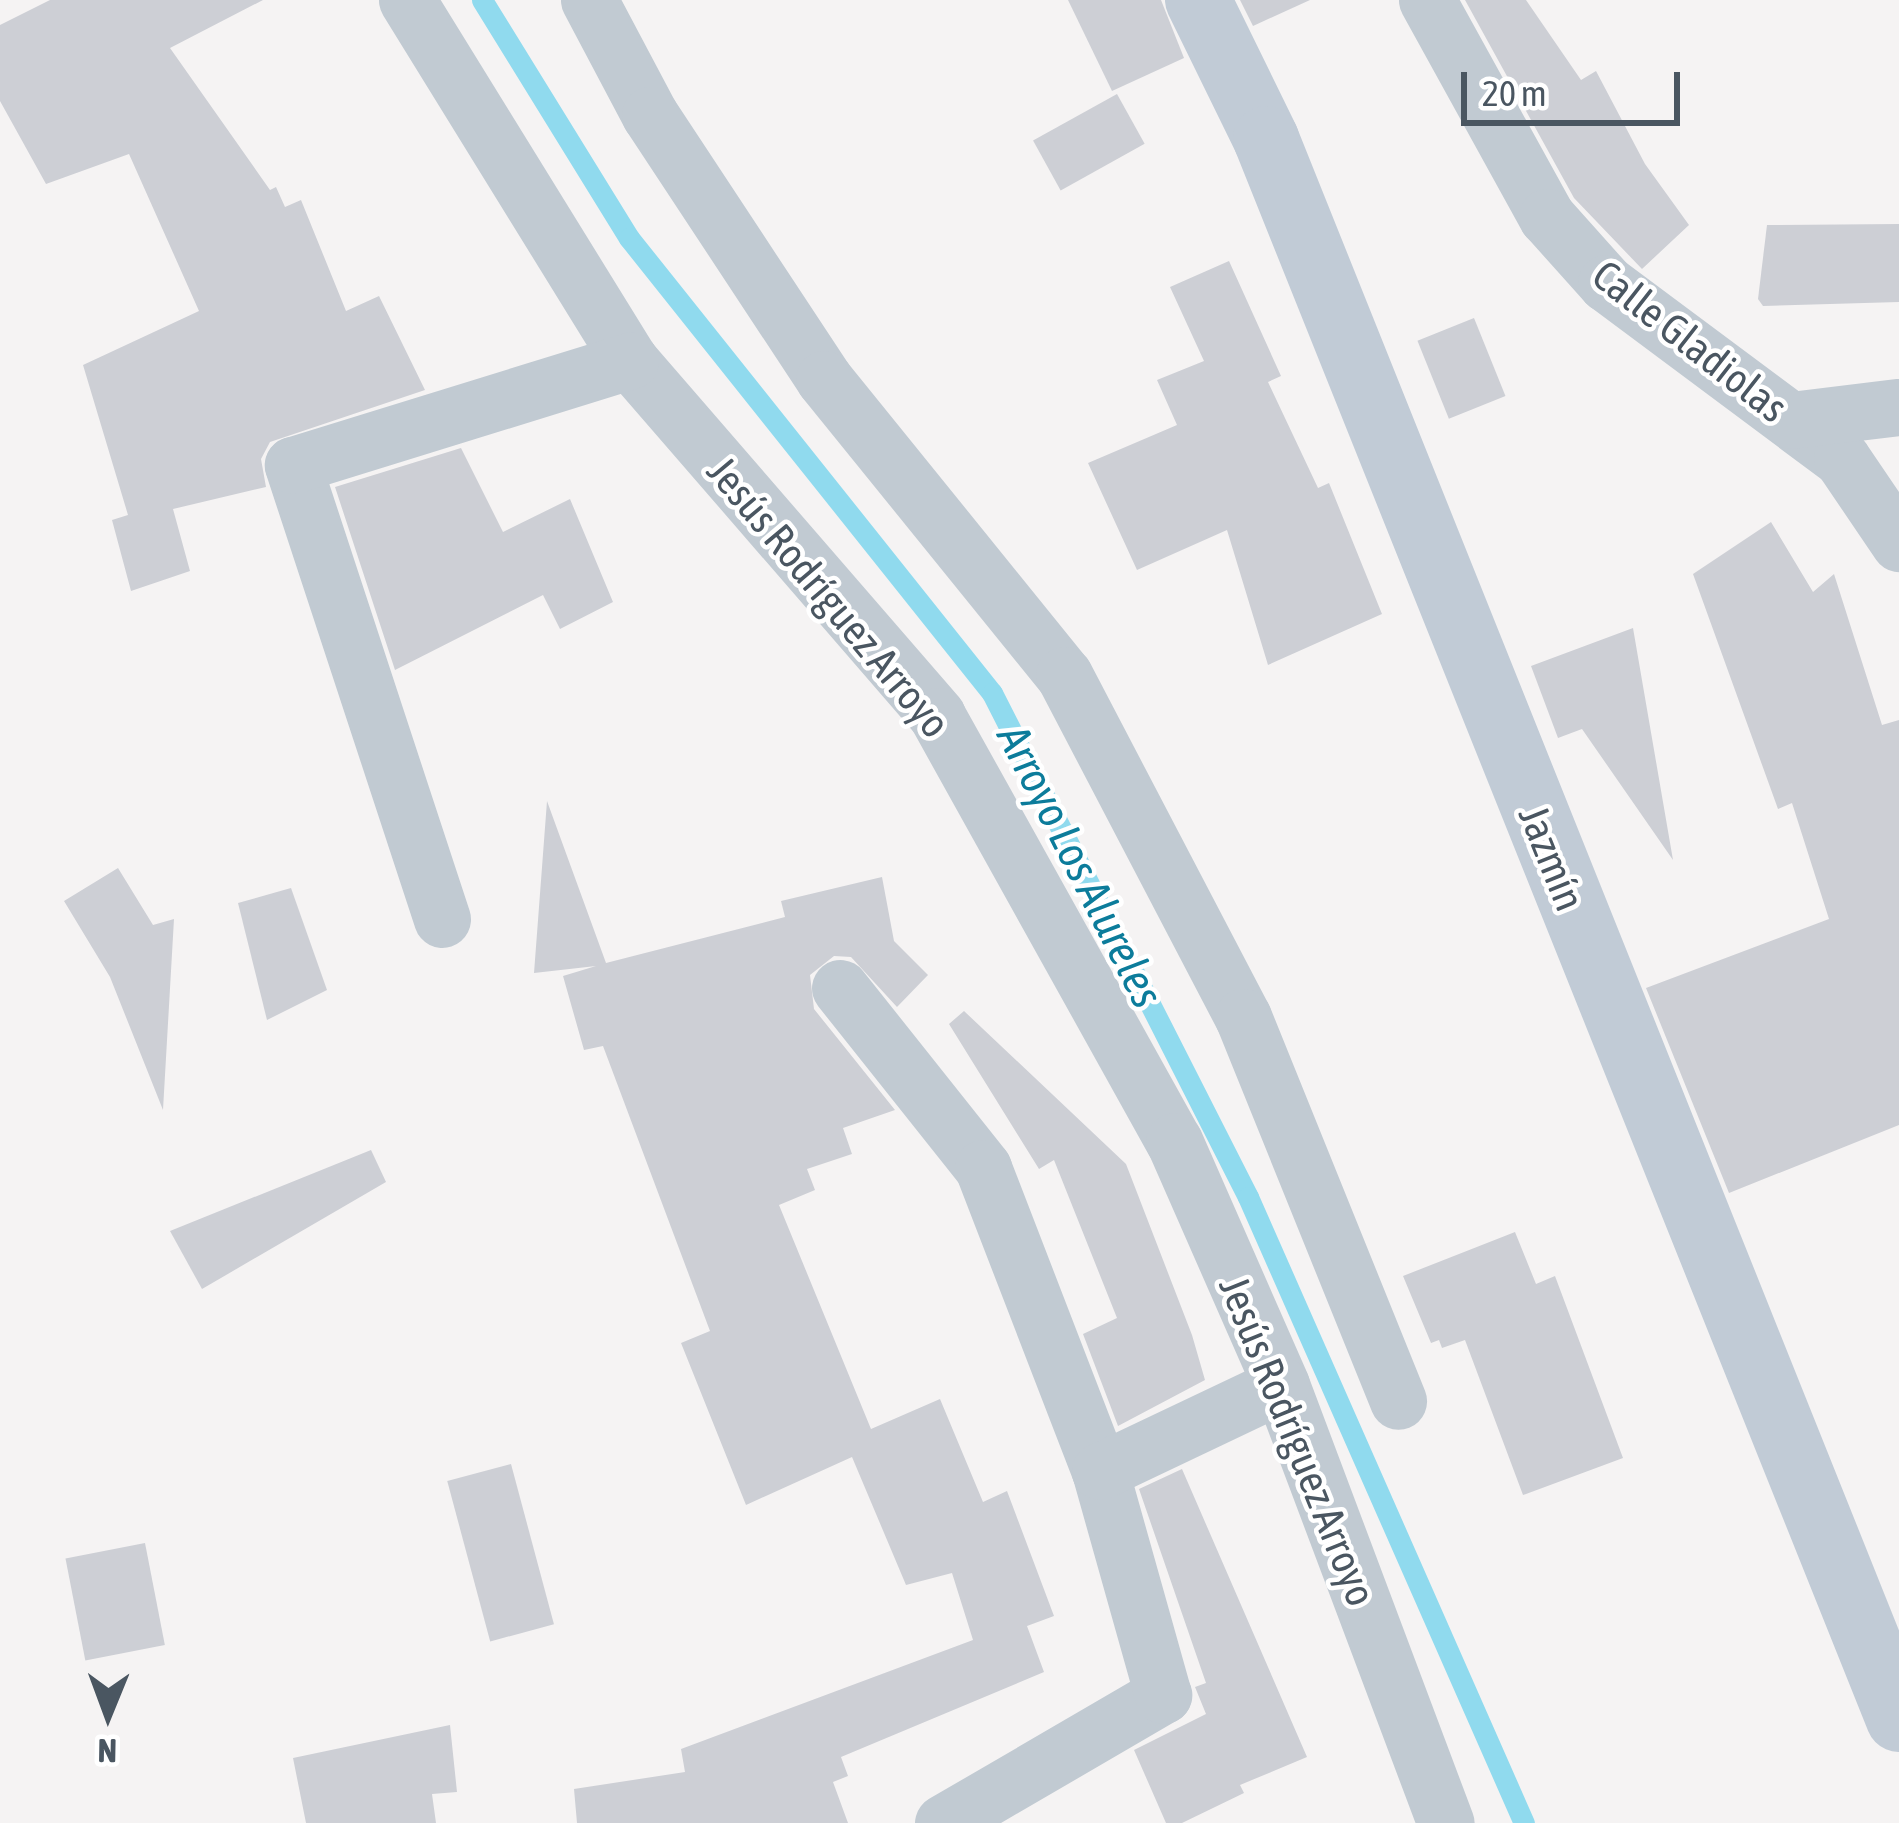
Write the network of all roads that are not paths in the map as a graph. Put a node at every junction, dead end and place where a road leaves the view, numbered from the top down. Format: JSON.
{"nodes":[{"id":1,"x":407,"y":0,"type":"edge"},
{"id":2,"x":589,"y":0,"type":"edge"},
{"id":3,"x":1198,"y":0,"type":"edge"},
{"id":4,"x":1427,"y":0,"type":"edge"},
{"id":5,"x":630,"y":361,"type":"junction"},
{"id":6,"x":1899,"y":407,"type":"edge"},
{"id":7,"x":1791,"y":420,"type":"junction"},
{"id":8,"x":1899,"y":544,"type":"edge"},
{"id":9,"x":442,"y":919,"type":"dead end"},
{"id":10,"x":841,"y":988,"type":"dead end"},
{"id":11,"x":1281,"y":1385,"type":"junction"},
{"id":12,"x":1398,"y":1401,"type":"dead end"},
{"id":13,"x":1100,"y":1471,"type":"junction"},
{"id":14,"x":1899,"y":1719,"type":"edge"},
{"id":15,"x":943,"y":1823,"type":"edge"},
{"id":16,"x":1446,"y":1823,"type":"edge"}],
"edges":[{"from":1,"to":5,"type":"street","name":"Jesús Rodríguez Arroyo"},
{"from":2,"to":12,"type":"street"},
{"from":3,"to":14,"type":"main road","name":"Jazmín"},
{"from":4,"to":7,"type":"street","name":"Calle Gladiolas"},
{"from":5,"to":9,"type":"street"},
{"from":5,"to":11,"type":"street","name":"Jesús Rodríguez Arroyo"},
{"from":6,"to":7,"type":"street"},
{"from":7,"to":8,"type":"street","name":"Calle Gladiolas"},
{"from":10,"to":13,"type":"street"},
{"from":11,"to":13,"type":"street"},
{"from":11,"to":16,"type":"street","name":"Jesús Rodríguez Arroyo"},
{"from":13,"to":15,"type":"street"}]}
